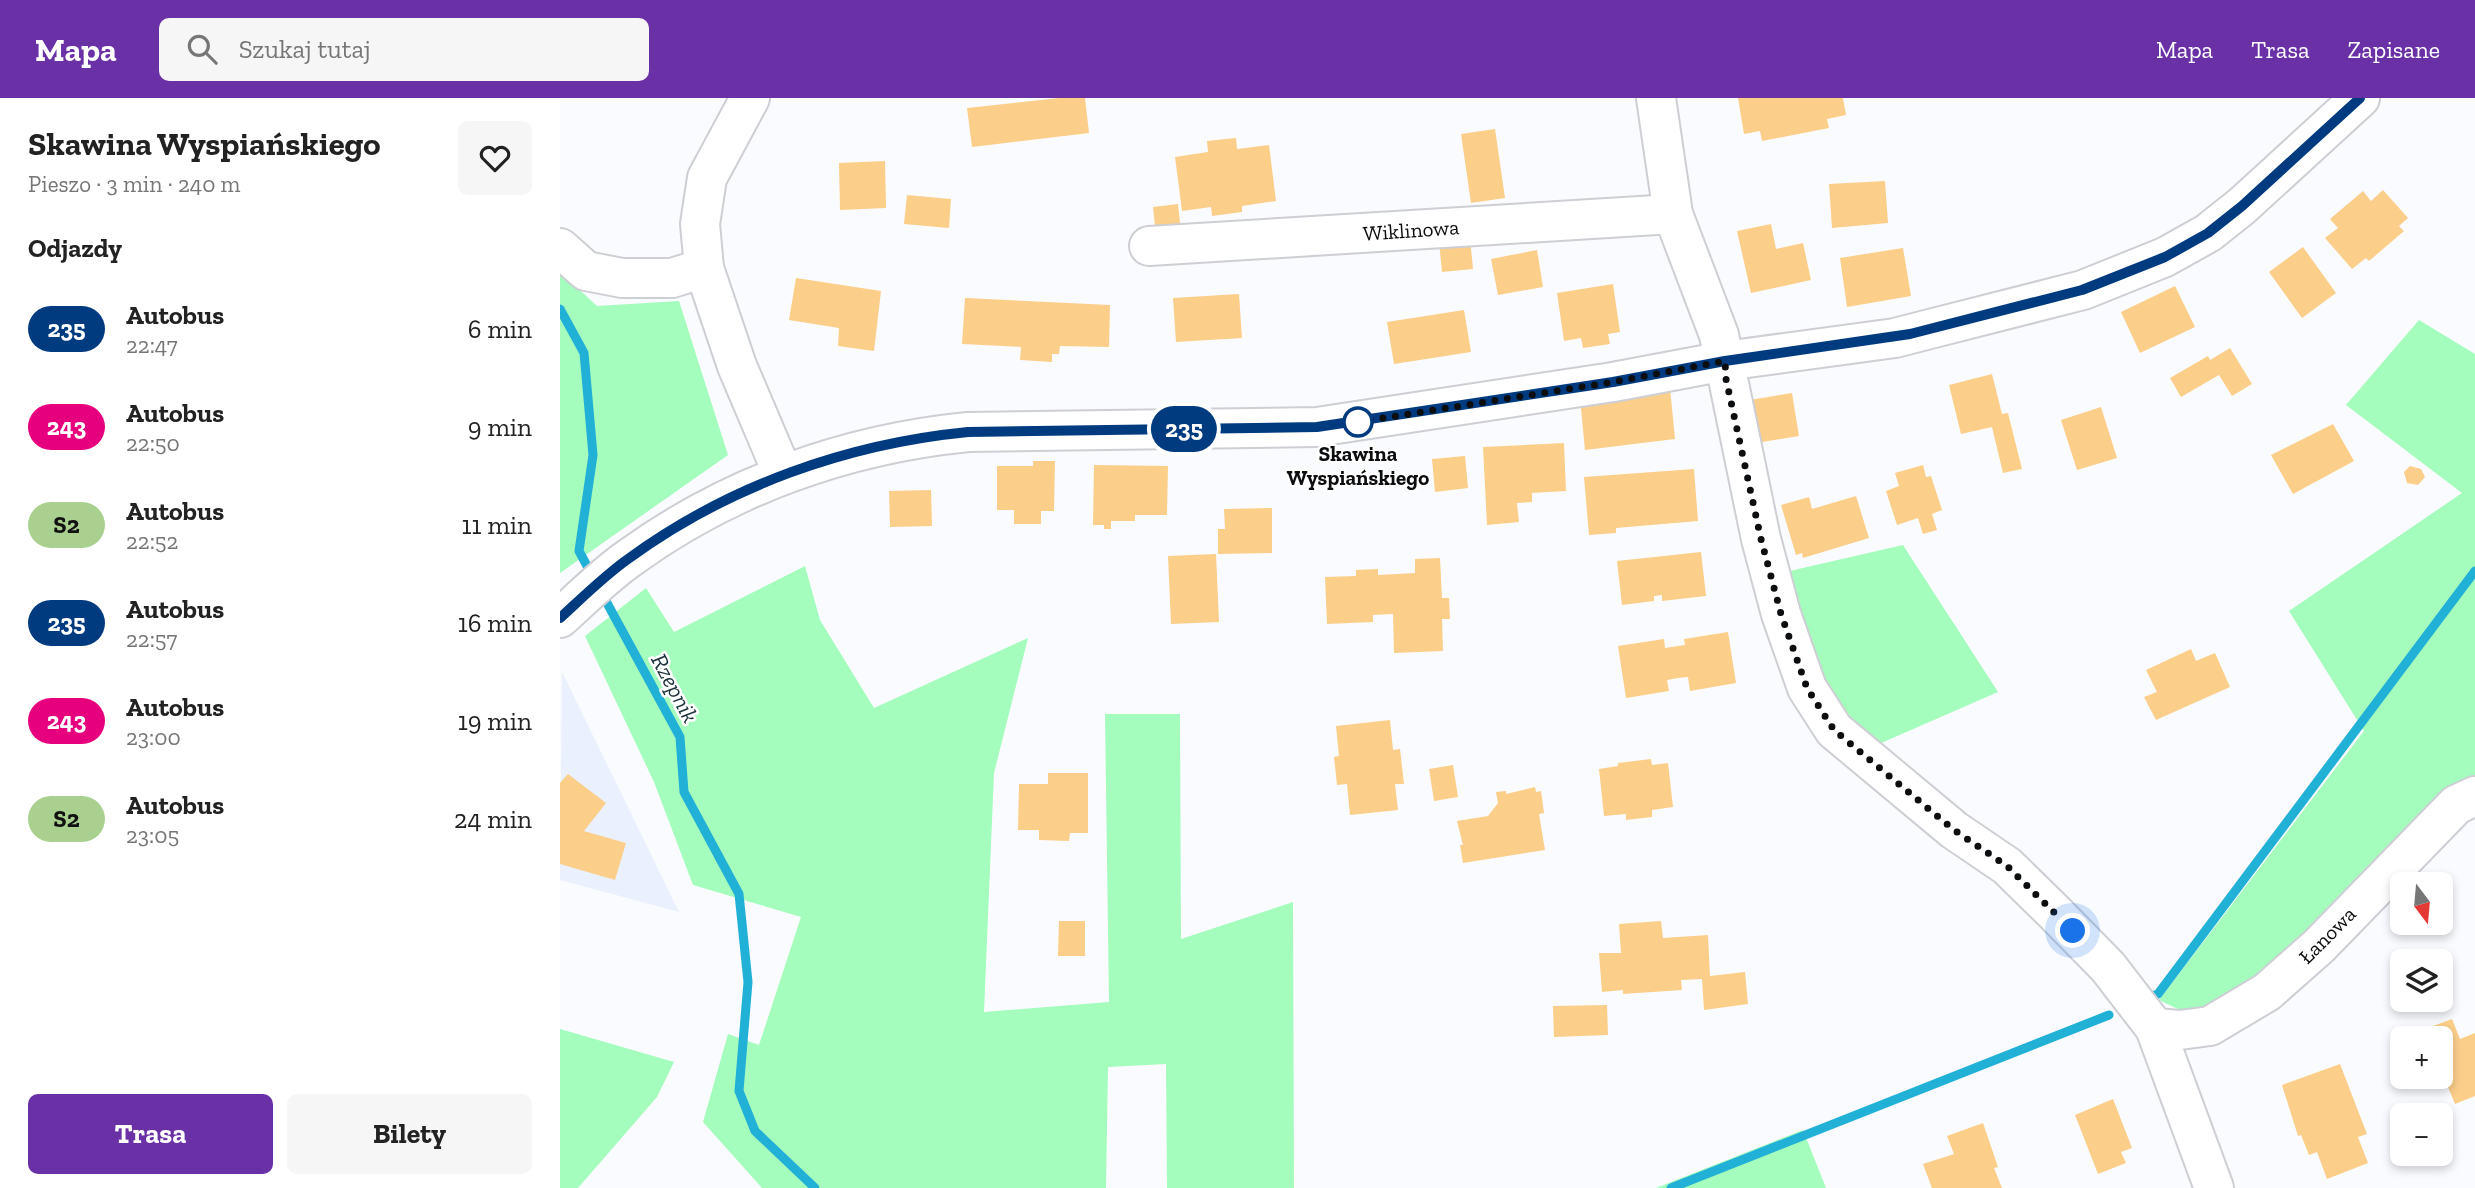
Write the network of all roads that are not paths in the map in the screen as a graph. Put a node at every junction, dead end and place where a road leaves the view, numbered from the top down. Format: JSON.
{"nodes":[{"id":1,"x":750,"y":98,"type":"edge"},
{"id":2,"x":1656,"y":98,"type":"edge"},
{"id":3,"x":2360,"y":98,"type":"edge"},
{"id":4,"x":1673,"y":214,"type":"junction"},
{"id":5,"x":1149,"y":246,"type":"dead end"},
{"id":6,"x":560,"y":248,"type":"edge"},
{"id":7,"x":704,"y":268,"type":"junction"},
{"id":8,"x":1725,"y":361,"type":"junction"},
{"id":9,"x":783,"y":474,"type":"junction"},
{"id":10,"x":561,"y":618,"type":"edge"},
{"id":11,"x":2475,"y":796,"type":"edge"},
{"id":12,"x":2155,"y":1028,"type":"junction"},
{"id":13,"x":2214,"y":1188,"type":"edge"}],
"edges":[{"from":1,"to":7,"type":"street"},
{"from":2,"to":4,"type":"street"},
{"from":3,"to":8,"type":"street"},
{"from":4,"to":5,"type":"street","name":"Wiklinowa"},
{"from":4,"to":8,"type":"street"},
{"from":6,"to":7,"type":"street"},
{"from":7,"to":9,"type":"street"},
{"from":8,"to":9,"type":"street"},
{"from":8,"to":12,"type":"street"},
{"from":9,"to":10,"type":"street"},
{"from":11,"to":12,"type":"street","name":"Łanowa"},
{"from":12,"to":13,"type":"street"}]}
